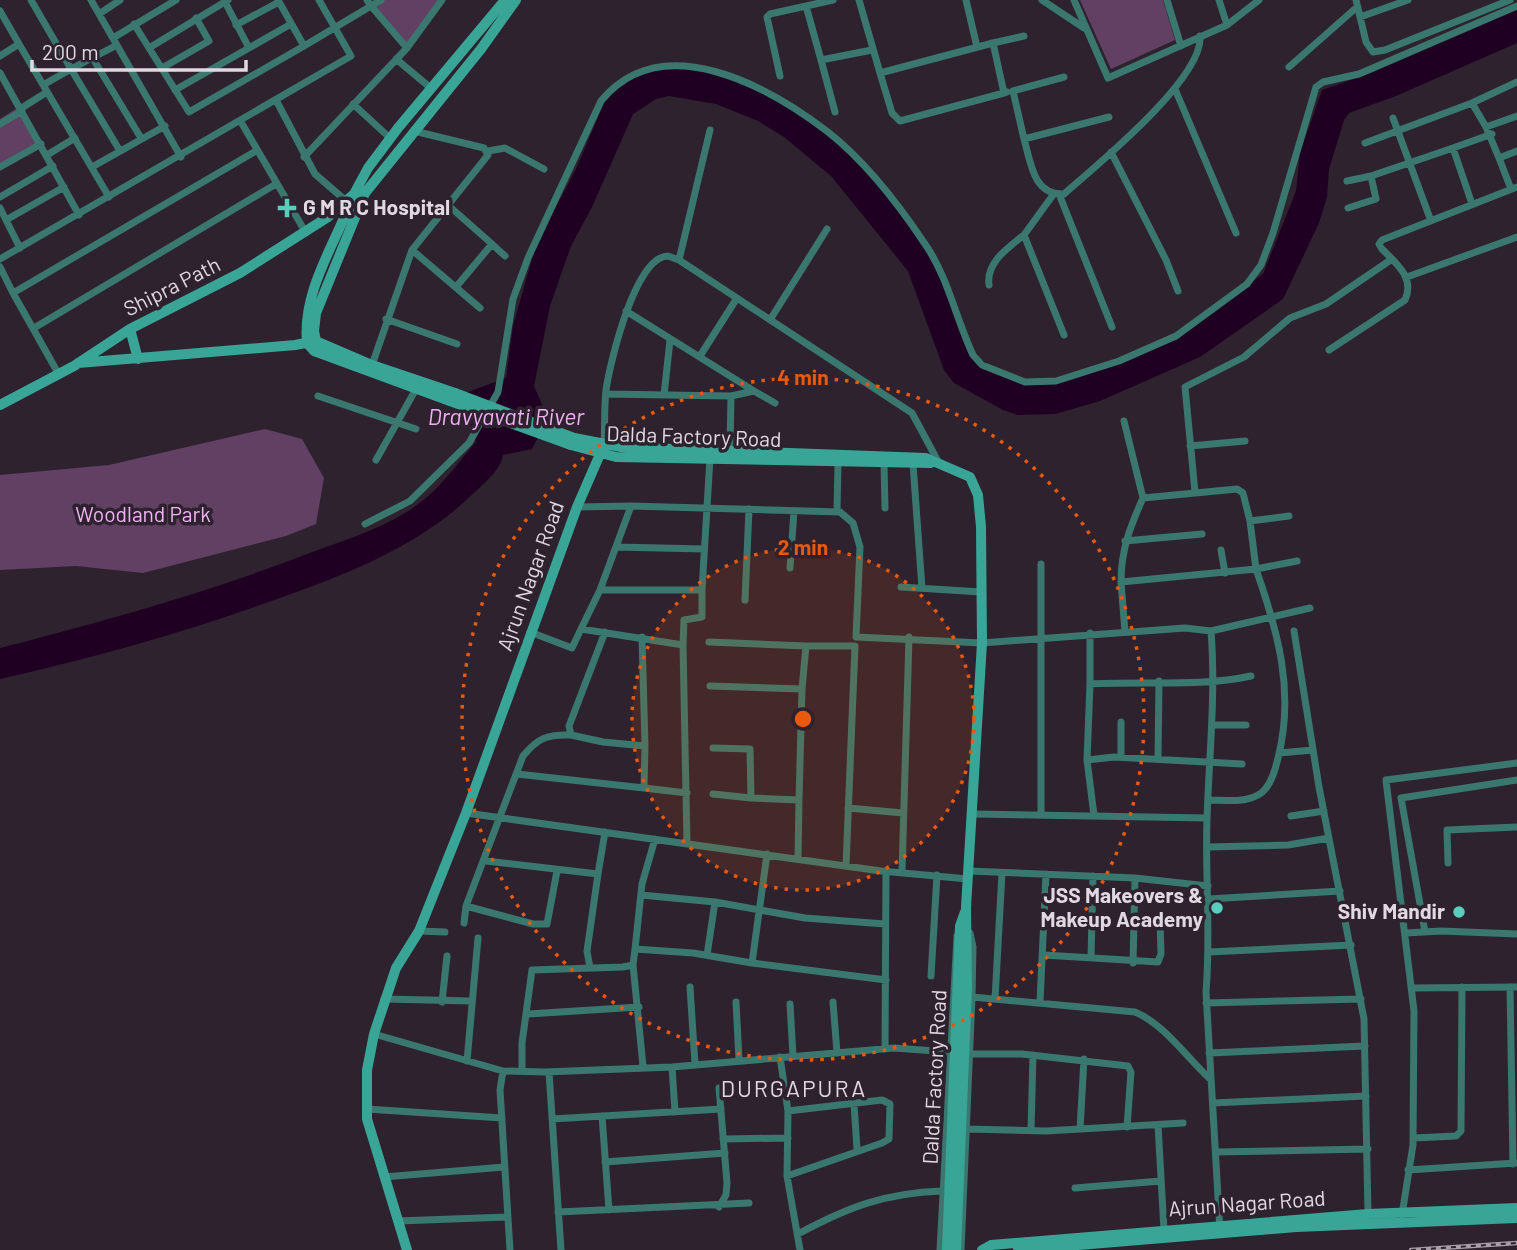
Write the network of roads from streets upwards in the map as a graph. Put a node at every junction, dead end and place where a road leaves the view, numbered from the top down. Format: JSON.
{"nodes":[{"id":1,"x":31,"y":0,"type":"edge"},
{"id":2,"x":91,"y":0,"type":"edge"},
{"id":3,"x":120,"y":0,"type":"edge"},
{"id":4,"x":176,"y":0,"type":"edge"},
{"id":5,"x":319,"y":0,"type":"edge"},
{"id":6,"x":381,"y":0,"type":"edge"},
{"id":7,"x":442,"y":0,"type":"edge"},
{"id":8,"x":505,"y":0,"type":"edge"},
{"id":9,"x":516,"y":0,"type":"edge"},
{"id":10,"x":832,"y":0,"type":"edge"},
{"id":11,"x":859,"y":0,"type":"edge"},
{"id":12,"x":966,"y":0,"type":"edge"},
{"id":13,"x":1042,"y":0,"type":"edge"},
{"id":14,"x":1074,"y":0,"type":"edge"},
{"id":15,"x":1167,"y":0,"type":"edge"},
{"id":16,"x":1219,"y":0,"type":"edge"},
{"id":17,"x":1259,"y":0,"type":"edge"},
{"id":18,"x":1408,"y":0,"type":"edge"},
{"id":19,"x":1510,"y":0,"type":"edge"},
{"id":20,"x":226,"y":1,"type":"edge"},
{"id":21,"x":279,"y":1,"type":"edge"},
{"id":22,"x":369,"y":3,"type":"edge"},
{"id":23,"x":1357,"y":3,"type":"edge"},
{"id":24,"x":806,"y":6,"type":"junction"},
{"id":25,"x":1517,"y":6,"type":"edge"},
{"id":26,"x":0,"y":11,"type":"edge"},
{"id":27,"x":99,"y":14,"type":"junction"},
{"id":28,"x":1360,"y":17,"type":"junction"},
{"id":29,"x":196,"y":18,"type":"junction"},
{"id":30,"x":134,"y":24,"type":"junction"},
{"id":31,"x":291,"y":24,"type":"junction"},
{"id":32,"x":236,"y":25,"type":"junction"},
{"id":33,"x":1227,"y":25,"type":"junction"},
{"id":34,"x":334,"y":28,"type":"junction"},
{"id":35,"x":1084,"y":28,"type":"junction"},
{"id":36,"x":1024,"y":36,"type":"dead end"},
{"id":37,"x":1200,"y":36,"type":"junction"},
{"id":38,"x":115,"y":41,"type":"junction"},
{"id":39,"x":993,"y":43,"type":"junction"},
{"id":40,"x":19,"y":44,"type":"junction"},
{"id":41,"x":304,"y":46,"type":"junction"},
{"id":42,"x":1181,"y":46,"type":"junction"},
{"id":43,"x":977,"y":47,"type":"junction"},
{"id":44,"x":149,"y":48,"type":"junction"},
{"id":45,"x":249,"y":48,"type":"junction"},
{"id":46,"x":407,"y":48,"type":"junction"},
{"id":47,"x":873,"y":50,"type":"junction"},
{"id":48,"x":0,"y":55,"type":"edge"},
{"id":49,"x":92,"y":57,"type":"junction"},
{"id":50,"x":396,"y":59,"type":"junction"},
{"id":51,"x":821,"y":61,"type":"junction"},
{"id":52,"x":1289,"y":67,"type":"dead end"},
{"id":53,"x":162,"y":68,"type":"junction"},
{"id":54,"x":71,"y":69,"type":"junction"},
{"id":55,"x":0,"y":73,"type":"edge"},
{"id":56,"x":880,"y":73,"type":"junction"},
{"id":57,"x":780,"y":76,"type":"dead end"},
{"id":58,"x":1064,"y":77,"type":"dead end"},
{"id":59,"x":1517,"y":82,"type":"edge"},
{"id":60,"x":3,"y":87,"type":"edge"},
{"id":61,"x":45,"y":89,"type":"junction"},
{"id":62,"x":432,"y":89,"type":"junction"},
{"id":63,"x":1175,"y":89,"type":"junction"},
{"id":64,"x":175,"y":90,"type":"junction"},
{"id":65,"x":1013,"y":91,"type":"junction"},
{"id":66,"x":1003,"y":93,"type":"junction"},
{"id":67,"x":276,"y":100,"type":"junction"},
{"id":68,"x":1472,"y":103,"type":"junction"},
{"id":69,"x":353,"y":104,"type":"junction"},
{"id":70,"x":21,"y":110,"type":"junction"},
{"id":71,"x":835,"y":112,"type":"dead end"},
{"id":72,"x":1517,"y":116,"type":"edge"},
{"id":73,"x":1109,"y":117,"type":"dead end"},
{"id":74,"x":1393,"y":118,"type":"dead end"},
{"id":75,"x":241,"y":122,"type":"junction"},
{"id":76,"x":0,"y":124,"type":"edge"},
{"id":77,"x":165,"y":126,"type":"junction"},
{"id":78,"x":710,"y":130,"type":"dead end"},
{"id":79,"x":414,"y":131,"type":"junction"},
{"id":80,"x":1489,"y":131,"type":"junction"},
{"id":81,"x":1397,"y":132,"type":"junction"},
{"id":82,"x":75,"y":138,"type":"junction"},
{"id":83,"x":141,"y":138,"type":"junction"},
{"id":84,"x":390,"y":138,"type":"junction"},
{"id":85,"x":1024,"y":139,"type":"junction"},
{"id":86,"x":1365,"y":143,"type":"dead end"},
{"id":87,"x":41,"y":144,"type":"junction"},
{"id":88,"x":1453,"y":148,"type":"junction"},
{"id":89,"x":488,"y":150,"type":"junction"},
{"id":90,"x":120,"y":151,"type":"junction"},
{"id":91,"x":256,"y":151,"type":"junction"},
{"id":92,"x":1517,"y":151,"type":"edge"},
{"id":93,"x":1111,"y":152,"type":"junction"},
{"id":94,"x":47,"y":155,"type":"junction"},
{"id":95,"x":181,"y":157,"type":"junction"},
{"id":96,"x":304,"y":157,"type":"junction"},
{"id":97,"x":1499,"y":158,"type":"junction"},
{"id":98,"x":1409,"y":163,"type":"junction"},
{"id":99,"x":53,"y":166,"type":"junction"},
{"id":100,"x":0,"y":167,"type":"edge"},
{"id":101,"x":92,"y":167,"type":"junction"},
{"id":102,"x":544,"y":170,"type":"dead end"},
{"id":103,"x":1371,"y":176,"type":"junction"},
{"id":104,"x":1347,"y":181,"type":"dead end"},
{"id":105,"x":276,"y":184,"type":"junction"},
{"id":106,"x":64,"y":187,"type":"junction"},
{"id":107,"x":1514,"y":188,"type":"edge"},
{"id":108,"x":1056,"y":194,"type":"junction"},
{"id":109,"x":355,"y":195,"type":"junction"},
{"id":110,"x":0,"y":197,"type":"edge"},
{"id":111,"x":109,"y":197,"type":"junction"},
{"id":112,"x":1517,"y":197,"type":"edge"},
{"id":113,"x":1472,"y":204,"type":"junction"},
{"id":114,"x":449,"y":206,"type":"junction"},
{"id":115,"x":0,"y":208,"type":"edge"},
{"id":116,"x":1348,"y":208,"type":"dead end"},
{"id":117,"x":79,"y":215,"type":"junction"},
{"id":118,"x":6,"y":220,"type":"junction"},
{"id":119,"x":1431,"y":221,"type":"junction"},
{"id":120,"x":827,"y":229,"type":"dead end"},
{"id":121,"x":306,"y":233,"type":"junction"},
{"id":122,"x":1236,"y":233,"type":"dead end"},
{"id":123,"x":1024,"y":235,"type":"junction"},
{"id":124,"x":1517,"y":237,"type":"edge"},
{"id":125,"x":492,"y":244,"type":"junction"},
{"id":126,"x":20,"y":248,"type":"junction"},
{"id":127,"x":412,"y":250,"type":"junction"},
{"id":128,"x":505,"y":256,"type":"dead end"},
{"id":129,"x":0,"y":259,"type":"edge"},
{"id":130,"x":1392,"y":259,"type":"junction"},
{"id":131,"x":679,"y":260,"type":"junction"},
{"id":132,"x":0,"y":267,"type":"edge"},
{"id":133,"x":1407,"y":277,"type":"junction"},
{"id":134,"x":989,"y":285,"type":"dead end"},
{"id":135,"x":457,"y":287,"type":"junction"},
{"id":136,"x":1178,"y":291,"type":"dead end"},
{"id":137,"x":13,"y":293,"type":"junction"},
{"id":138,"x":737,"y":298,"type":"junction"},
{"id":139,"x":480,"y":308,"type":"dead end"},
{"id":140,"x":626,"y":311,"type":"junction"},
{"id":141,"x":386,"y":319,"type":"junction"},
{"id":142,"x":770,"y":320,"type":"junction"},
{"id":143,"x":1112,"y":327,"type":"dead end"},
{"id":144,"x":34,"y":328,"type":"junction"},
{"id":145,"x":130,"y":329,"type":"junction"},
{"id":146,"x":1065,"y":335,"type":"dead end"},
{"id":147,"x":670,"y":340,"type":"junction"},
{"id":148,"x":312,"y":342,"type":"junction"},
{"id":149,"x":457,"y":344,"type":"dead end"},
{"id":150,"x":1329,"y":350,"type":"dead end"},
{"id":151,"x":700,"y":356,"type":"junction"},
{"id":152,"x":138,"y":359,"type":"junction"},
{"id":153,"x":78,"y":363,"type":"junction"},
{"id":154,"x":372,"y":365,"type":"junction"},
{"id":155,"x":58,"y":373,"type":"junction"},
{"id":156,"x":416,"y":389,"type":"junction"},
{"id":157,"x":754,"y":391,"type":"junction"},
{"id":158,"x":606,"y":394,"type":"junction"},
{"id":159,"x":664,"y":395,"type":"junction"},
{"id":160,"x":318,"y":396,"type":"dead end"},
{"id":161,"x":732,"y":396,"type":"junction"},
{"id":162,"x":453,"y":397,"type":"junction"},
{"id":163,"x":775,"y":403,"type":"dead end"},
{"id":164,"x":0,"y":405,"type":"edge"},
{"id":165,"x":1124,"y":421,"type":"dead end"},
{"id":166,"x":398,"y":424,"type":"junction"},
{"id":167,"x":416,"y":429,"type":"dead end"},
{"id":168,"x":1245,"y":441,"type":"dead end"},
{"id":169,"x":1190,"y":446,"type":"junction"},
{"id":170,"x":602,"y":449,"type":"junction"},
{"id":171,"x":730,"y":450,"type":"junction"},
{"id":172,"x":710,"y":458,"type":"junction"},
{"id":173,"x":376,"y":460,"type":"dead end"},
{"id":174,"x":838,"y":462,"type":"junction"},
{"id":175,"x":936,"y":463,"type":"junction"},
{"id":176,"x":884,"y":464,"type":"junction"},
{"id":177,"x":913,"y":464,"type":"junction"},
{"id":178,"x":1195,"y":492,"type":"junction"},
{"id":179,"x":1143,"y":498,"type":"junction"},
{"id":180,"x":631,"y":506,"type":"junction"},
{"id":181,"x":577,"y":507,"type":"junction"},
{"id":182,"x":705,"y":508,"type":"junction"},
{"id":183,"x":886,"y":508,"type":"dead end"},
{"id":184,"x":749,"y":509,"type":"junction"},
{"id":185,"x":794,"y":511,"type":"junction"},
{"id":186,"x":837,"y":512,"type":"junction"},
{"id":187,"x":1289,"y":516,"type":"dead end"},
{"id":188,"x":1250,"y":521,"type":"junction"},
{"id":189,"x":365,"y":524,"type":"dead end"},
{"id":190,"x":1202,"y":534,"type":"dead end"},
{"id":191,"x":1125,"y":541,"type":"junction"},
{"id":192,"x":616,"y":547,"type":"junction"},
{"id":193,"x":704,"y":549,"type":"junction"},
{"id":194,"x":1221,"y":550,"type":"dead end"},
{"id":195,"x":1297,"y":561,"type":"dead end"},
{"id":196,"x":1041,"y":564,"type":"dead end"},
{"id":197,"x":790,"y":568,"type":"dead end"},
{"id":198,"x":1256,"y":569,"type":"junction"},
{"id":199,"x":1225,"y":573,"type":"junction"},
{"id":200,"x":1121,"y":582,"type":"junction"},
{"id":201,"x":901,"y":587,"type":"dead end"},
{"id":202,"x":922,"y":588,"type":"junction"},
{"id":203,"x":600,"y":590,"type":"junction"},
{"id":204,"x":702,"y":590,"type":"junction"},
{"id":205,"x":981,"y":592,"type":"junction"},
{"id":206,"x":744,"y":600,"type":"dead end"},
{"id":207,"x":1310,"y":608,"type":"dead end"},
{"id":208,"x":1273,"y":617,"type":"junction"},
{"id":209,"x":581,"y":629,"type":"junction"},
{"id":210,"x":1211,"y":631,"type":"junction"},
{"id":211,"x":1294,"y":631,"type":"dead end"},
{"id":212,"x":530,"y":632,"type":"junction"},
{"id":213,"x":605,"y":632,"type":"junction"},
{"id":214,"x":1125,"y":632,"type":"junction"},
{"id":215,"x":1090,"y":633,"type":"junction"},
{"id":216,"x":1039,"y":636,"type":"junction"},
{"id":217,"x":642,"y":637,"type":"junction"},
{"id":218,"x":856,"y":637,"type":"junction"},
{"id":219,"x":909,"y":637,"type":"junction"},
{"id":220,"x":709,"y":642,"type":"dead end"},
{"id":221,"x":982,"y":642,"type":"junction"},
{"id":222,"x":683,"y":645,"type":"junction"},
{"id":223,"x":806,"y":646,"type":"junction"},
{"id":224,"x":855,"y":646,"type":"junction"},
{"id":225,"x":1251,"y":676,"type":"dead end"},
{"id":226,"x":1158,"y":681,"type":"junction"},
{"id":227,"x":1090,"y":684,"type":"junction"},
{"id":228,"x":1215,"y":684,"type":"junction"},
{"id":229,"x":709,"y":686,"type":"dead end"},
{"id":230,"x":802,"y":690,"type":"junction"},
{"id":231,"x":1121,"y":722,"type":"dead end"},
{"id":232,"x":1214,"y":725,"type":"junction"},
{"id":233,"x":1246,"y":725,"type":"dead end"},
{"id":234,"x":571,"y":735,"type":"junction"},
{"id":235,"x":645,"y":746,"type":"junction"},
{"id":236,"x":713,"y":747,"type":"dead end"},
{"id":237,"x":1312,"y":750,"type":"junction"},
{"id":238,"x":1279,"y":753,"type":"junction"},
{"id":239,"x":1121,"y":757,"type":"junction"},
{"id":240,"x":1158,"y":759,"type":"junction"},
{"id":241,"x":1087,"y":760,"type":"junction"},
{"id":242,"x":1517,"y":763,"type":"edge"},
{"id":243,"x":1209,"y":764,"type":"junction"},
{"id":244,"x":1242,"y":764,"type":"dead end"},
{"id":245,"x":517,"y":774,"type":"junction"},
{"id":246,"x":1517,"y":780,"type":"edge"},
{"id":247,"x":644,"y":788,"type":"junction"},
{"id":248,"x":687,"y":793,"type":"junction"},
{"id":249,"x":713,"y":794,"type":"dead end"},
{"id":250,"x":751,"y":798,"type":"junction"},
{"id":251,"x":799,"y":800,"type":"junction"},
{"id":252,"x":1210,"y":800,"type":"junction"},
{"id":253,"x":848,"y":808,"type":"junction"},
{"id":254,"x":1324,"y":811,"type":"junction"},
{"id":255,"x":466,"y":813,"type":"junction"},
{"id":256,"x":903,"y":813,"type":"junction"},
{"id":257,"x":1041,"y":813,"type":"junction"},
{"id":258,"x":973,"y":814,"type":"junction"},
{"id":259,"x":1094,"y":815,"type":"junction"},
{"id":260,"x":1292,"y":816,"type":"dead end"},
{"id":261,"x":501,"y":818,"type":"junction"},
{"id":262,"x":1207,"y":818,"type":"junction"},
{"id":263,"x":1406,"y":824,"type":"junction"},
{"id":264,"x":1392,"y":826,"type":"junction"},
{"id":265,"x":1517,"y":827,"type":"edge"},
{"id":266,"x":605,"y":832,"type":"junction"},
{"id":267,"x":1329,"y":838,"type":"junction"},
{"id":268,"x":655,"y":839,"type":"junction"},
{"id":269,"x":687,"y":844,"type":"junction"},
{"id":270,"x":1208,"y":847,"type":"junction"},
{"id":271,"x":767,"y":854,"type":"junction"},
{"id":272,"x":798,"y":859,"type":"junction"},
{"id":273,"x":485,"y":861,"type":"junction"},
{"id":274,"x":1448,"y":863,"type":"dead end"},
{"id":275,"x":846,"y":866,"type":"junction"},
{"id":276,"x":557,"y":870,"type":"junction"},
{"id":277,"x":887,"y":871,"type":"junction"},
{"id":278,"x":902,"y":872,"type":"junction"},
{"id":279,"x":1002,"y":873,"type":"junction"},
{"id":280,"x":598,"y":874,"type":"junction"},
{"id":281,"x":1046,"y":874,"type":"junction"},
{"id":282,"x":937,"y":875,"type":"junction"},
{"id":283,"x":968,"y":875,"type":"junction"},
{"id":284,"x":1093,"y":876,"type":"junction"},
{"id":285,"x":1135,"y":878,"type":"junction"},
{"id":286,"x":1208,"y":886,"type":"junction"},
{"id":287,"x":1340,"y":891,"type":"junction"},
{"id":288,"x":641,"y":895,"type":"junction"},
{"id":289,"x":1209,"y":899,"type":"junction"},
{"id":290,"x":715,"y":902,"type":"junction"},
{"id":291,"x":466,"y":906,"type":"junction"},
{"id":292,"x":759,"y":909,"type":"junction"},
{"id":293,"x":1134,"y":917,"type":"junction"},
{"id":294,"x":464,"y":923,"type":"dead end"},
{"id":295,"x":885,"y":924,"type":"junction"},
{"id":296,"x":964,"y":926,"type":"junction"},
{"id":297,"x":419,"y":931,"type":"junction"},
{"id":298,"x":445,"y":932,"type":"dead end"},
{"id":299,"x":1425,"y":932,"type":"junction"},
{"id":300,"x":1406,"y":933,"type":"junction"},
{"id":301,"x":1517,"y":934,"type":"edge"},
{"id":302,"x":478,"y":938,"type":"dead end"},
{"id":303,"x":1351,"y":945,"type":"junction"},
{"id":304,"x":635,"y":949,"type":"junction"},
{"id":305,"x":1209,"y":952,"type":"junction"},
{"id":306,"x":707,"y":955,"type":"junction"},
{"id":307,"x":1044,"y":955,"type":"junction"},
{"id":308,"x":447,"y":956,"type":"dead end"},
{"id":309,"x":1091,"y":958,"type":"junction"},
{"id":310,"x":752,"y":963,"type":"junction"},
{"id":311,"x":1133,"y":963,"type":"junction"},
{"id":312,"x":633,"y":964,"type":"junction"},
{"id":313,"x":590,"y":968,"type":"junction"},
{"id":314,"x":931,"y":976,"type":"dead end"},
{"id":315,"x":886,"y":980,"type":"junction"},
{"id":316,"x":1462,"y":987,"type":"junction"},
{"id":317,"x":1513,"y":987,"type":"edge"},
{"id":318,"x":690,"y":988,"type":"dead end"},
{"id":319,"x":1412,"y":988,"type":"junction"},
{"id":320,"x":966,"y":992,"type":"junction"},
{"id":321,"x":384,"y":999,"type":"junction"},
{"id":322,"x":995,"y":999,"type":"junction"},
{"id":323,"x":1361,"y":999,"type":"junction"},
{"id":324,"x":471,"y":1001,"type":"junction"},
{"id":325,"x":442,"y":1002,"type":"junction"},
{"id":326,"x":736,"y":1002,"type":"dead end"},
{"id":327,"x":833,"y":1002,"type":"dead end"},
{"id":328,"x":1040,"y":1002,"type":"junction"},
{"id":329,"x":1206,"y":1003,"type":"junction"},
{"id":330,"x":789,"y":1004,"type":"dead end"},
{"id":331,"x":639,"y":1007,"type":"junction"},
{"id":332,"x":527,"y":1014,"type":"junction"},
{"id":333,"x":374,"y":1034,"type":"junction"},
{"id":334,"x":1365,"y":1046,"type":"junction"},
{"id":335,"x":885,"y":1049,"type":"junction"},
{"id":336,"x":837,"y":1052,"type":"junction"},
{"id":337,"x":949,"y":1052,"type":"junction"},
{"id":338,"x":1209,"y":1053,"type":"junction"},
{"id":339,"x":970,"y":1054,"type":"junction"},
{"id":340,"x":1033,"y":1055,"type":"junction"},
{"id":341,"x":793,"y":1056,"type":"junction"},
{"id":342,"x":780,"y":1057,"type":"junction"},
{"id":343,"x":1084,"y":1059,"type":"junction"},
{"id":344,"x":738,"y":1060,"type":"junction"},
{"id":345,"x":467,"y":1061,"type":"junction"},
{"id":346,"x":695,"y":1063,"type":"junction"},
{"id":347,"x":643,"y":1066,"type":"junction"},
{"id":348,"x":672,"y":1067,"type":"junction"},
{"id":349,"x":503,"y":1071,"type":"junction"},
{"id":350,"x":522,"y":1072,"type":"junction"},
{"id":351,"x":549,"y":1072,"type":"junction"},
{"id":352,"x":1515,"y":1072,"type":"edge"},
{"id":353,"x":1211,"y":1080,"type":"junction"},
{"id":354,"x":719,"y":1088,"type":"dead end"},
{"id":355,"x":1366,"y":1096,"type":"junction"},
{"id":356,"x":1213,"y":1103,"type":"junction"},
{"id":357,"x":854,"y":1104,"type":"junction"},
{"id":358,"x":367,"y":1109,"type":"junction"},
{"id":359,"x":721,"y":1109,"type":"junction"},
{"id":360,"x":788,"y":1111,"type":"junction"},
{"id":361,"x":675,"y":1112,"type":"junction"},
{"id":362,"x":602,"y":1116,"type":"junction"},
{"id":363,"x":502,"y":1118,"type":"junction"},
{"id":364,"x":552,"y":1119,"type":"junction"},
{"id":365,"x":1183,"y":1123,"type":"dead end"},
{"id":366,"x":1158,"y":1125,"type":"junction"},
{"id":367,"x":1127,"y":1127,"type":"junction"},
{"id":368,"x":967,"y":1129,"type":"junction"},
{"id":369,"x":1080,"y":1129,"type":"junction"},
{"id":370,"x":1031,"y":1130,"type":"junction"},
{"id":371,"x":788,"y":1138,"type":"junction"},
{"id":372,"x":1413,"y":1138,"type":"junction"},
{"id":373,"x":723,"y":1139,"type":"junction"},
{"id":374,"x":857,"y":1149,"type":"junction"},
{"id":375,"x":1368,"y":1149,"type":"junction"},
{"id":376,"x":1216,"y":1152,"type":"junction"},
{"id":377,"x":725,"y":1153,"type":"junction"},
{"id":378,"x":605,"y":1162,"type":"junction"},
{"id":379,"x":1515,"y":1163,"type":"edge"},
{"id":380,"x":505,"y":1167,"type":"junction"},
{"id":381,"x":1408,"y":1170,"type":"junction"},
{"id":382,"x":787,"y":1176,"type":"junction"},
{"id":383,"x":384,"y":1177,"type":"junction"},
{"id":384,"x":1161,"y":1181,"type":"junction"},
{"id":385,"x":1075,"y":1188,"type":"dead end"},
{"id":386,"x":942,"y":1191,"type":"junction"},
{"id":387,"x":748,"y":1203,"type":"dead end"},
{"id":388,"x":719,"y":1207,"type":"junction"},
{"id":389,"x":1517,"y":1208,"type":"edge"},
{"id":390,"x":609,"y":1210,"type":"junction"},
{"id":391,"x":558,"y":1212,"type":"junction"},
{"id":392,"x":1368,"y":1214,"type":"junction"},
{"id":393,"x":507,"y":1217,"type":"junction"},
{"id":394,"x":1517,"y":1217,"type":"edge"},
{"id":395,"x":1402,"y":1218,"type":"junction"},
{"id":396,"x":398,"y":1221,"type":"junction"},
{"id":397,"x":1219,"y":1229,"type":"junction"},
{"id":398,"x":1164,"y":1230,"type":"junction"},
{"id":399,"x":798,"y":1234,"type":"junction"},
{"id":400,"x":407,"y":1250,"type":"edge"},
{"id":401,"x":510,"y":1250,"type":"edge"},
{"id":402,"x":561,"y":1250,"type":"edge"},
{"id":403,"x":800,"y":1250,"type":"edge"},
{"id":404,"x":940,"y":1250,"type":"edge"},
{"id":405,"x":947,"y":1250,"type":"edge"},
{"id":406,"x":956,"y":1250,"type":"edge"},
{"id":407,"x":961,"y":1250,"type":"edge"},
{"id":408,"x":982,"y":1250,"type":"edge"},
{"id":409,"x":1018,"y":1250,"type":"edge"}],
"edges":[{"from":1,"to":54,"type":"street"},
{"from":2,"to":27,"type":"street"},
{"from":3,"to":27,"type":"street"},
{"from":4,"to":30,"type":"street"},
{"from":5,"to":34,"type":"street"},
{"from":6,"to":22,"type":"street"},
{"from":7,"to":46,"type":"street"},
{"from":8,"to":62,"type":"street","name":"Shipra Path"},
{"from":9,"to":79,"type":"street","name":"Shipra Path"},
{"from":10,"to":24,"type":"street"},
{"from":11,"to":47,"type":"street"},
{"from":12,"to":43,"type":"street"},
{"from":13,"to":35,"type":"street"},
{"from":14,"to":35,"type":"street"},
{"from":15,"to":42,"type":"street"},
{"from":16,"to":33,"type":"street"},
{"from":17,"to":33,"type":"street"},
{"from":18,"to":28,"type":"street"},
{"from":19,"to":28,"type":"street"},
{"from":20,"to":29,"type":"street"},
{"from":20,"to":32,"type":"street"},
{"from":21,"to":31,"type":"street"},
{"from":21,"to":32,"type":"street"},
{"from":22,"to":34,"type":"street"},
{"from":22,"to":46,"type":"street"},
{"from":23,"to":28,"type":"street"},
{"from":23,"to":52,"type":"street"},
{"from":24,"to":51,"type":"street"},
{"from":24,"to":57,"type":"street"},
{"from":25,"to":189,"type":"street"},
{"from":26,"to":40,"type":"street"},
{"from":27,"to":38,"type":"street"},
{"from":29,"to":44,"type":"street"},
{"from":29,"to":53,"type":"street"},
{"from":30,"to":38,"type":"street"},
{"from":30,"to":44,"type":"street"},
{"from":31,"to":41,"type":"street"},
{"from":31,"to":45,"type":"street"},
{"from":32,"to":45,"type":"street"},
{"from":33,"to":37,"type":"street"},
{"from":34,"to":41,"type":"street"},
{"from":34,"to":67,"type":"street"},
{"from":35,"to":42,"type":"street"},
{"from":36,"to":39,"type":"street"},
{"from":37,"to":42,"type":"street"},
{"from":37,"to":63,"type":"street"},
{"from":38,"to":49,"type":"street"},
{"from":38,"to":77,"type":"street"},
{"from":39,"to":43,"type":"street"},
{"from":39,"to":66,"type":"street"},
{"from":40,"to":48,"type":"street"},
{"from":40,"to":61,"type":"street"},
{"from":41,"to":64,"type":"street"},
{"from":43,"to":56,"type":"street"},
{"from":44,"to":53,"type":"street"},
{"from":45,"to":64,"type":"street"},
{"from":46,"to":50,"type":"street"},
{"from":47,"to":51,"type":"street"},
{"from":47,"to":56,"type":"street"},
{"from":49,"to":54,"type":"street"},
{"from":49,"to":83,"type":"street"},
{"from":50,"to":62,"type":"street"},
{"from":50,"to":69,"type":"street"},
{"from":51,"to":71,"type":"street"},
{"from":53,"to":64,"type":"street"},
{"from":54,"to":61,"type":"street"},
{"from":54,"to":90,"type":"street"},
{"from":55,"to":60,"type":"street"},
{"from":56,"to":66,"type":"street"},
{"from":58,"to":65,"type":"street"},
{"from":59,"to":68,"type":"street"},
{"from":60,"to":70,"type":"street"},
{"from":61,"to":70,"type":"street"},
{"from":61,"to":82,"type":"street"},
{"from":62,"to":84,"type":"street","name":"Shipra Path"},
{"from":63,"to":93,"type":"street"},
{"from":63,"to":122,"type":"street"},
{"from":65,"to":66,"type":"street"},
{"from":65,"to":85,"type":"street"},
{"from":67,"to":75,"type":"street"},
{"from":67,"to":96,"type":"street"},
{"from":68,"to":80,"type":"street"},
{"from":68,"to":81,"type":"street"},
{"from":69,"to":84,"type":"street"},
{"from":69,"to":96,"type":"street"},
{"from":70,"to":76,"type":"street"},
{"from":70,"to":87,"type":"street"},
{"from":72,"to":80,"type":"street"},
{"from":73,"to":85,"type":"street"},
{"from":74,"to":81,"type":"street"},
{"from":75,"to":91,"type":"street"},
{"from":75,"to":95,"type":"street"},
{"from":77,"to":83,"type":"street"},
{"from":77,"to":95,"type":"street"},
{"from":78,"to":131,"type":"street"},
{"from":79,"to":89,"type":"street"},
{"from":79,"to":109,"type":"street","name":"Shipra Path"},
{"from":80,"to":88,"type":"street"},
{"from":80,"to":97,"type":"street"},
{"from":81,"to":86,"type":"street"},
{"from":81,"to":98,"type":"street"},
{"from":82,"to":94,"type":"street"},
{"from":82,"to":101,"type":"street"},
{"from":83,"to":90,"type":"street"},
{"from":84,"to":109,"type":"street","name":"Shipra Path"},
{"from":85,"to":108,"type":"street"},
{"from":87,"to":94,"type":"street"},
{"from":87,"to":100,"type":"street"},
{"from":88,"to":98,"type":"street"},
{"from":88,"to":113,"type":"street"},
{"from":89,"to":102,"type":"street"},
{"from":89,"to":114,"type":"street"},
{"from":90,"to":101,"type":"street"},
{"from":91,"to":105,"type":"street"},
{"from":91,"to":137,"type":"street"},
{"from":92,"to":97,"type":"street"},
{"from":93,"to":108,"type":"street"},
{"from":93,"to":136,"type":"street"},
{"from":94,"to":99,"type":"street"},
{"from":95,"to":111,"type":"street"},
{"from":96,"to":109,"type":"street"},
{"from":97,"to":107,"type":"street"},
{"from":98,"to":103,"type":"street"},
{"from":98,"to":119,"type":"street"},
{"from":99,"to":106,"type":"street"},
{"from":99,"to":110,"type":"street"},
{"from":101,"to":111,"type":"street"},
{"from":103,"to":104,"type":"street"},
{"from":103,"to":116,"type":"street"},
{"from":105,"to":121,"type":"street"},
{"from":105,"to":144,"type":"street"},
{"from":106,"to":117,"type":"street"},
{"from":106,"to":118,"type":"street"},
{"from":107,"to":112,"type":"street"},
{"from":107,"to":113,"type":"street"},
{"from":108,"to":123,"type":"street"},
{"from":108,"to":143,"type":"street"},
{"from":109,"to":121,"type":"street","name":"Shipra Path"},
{"from":109,"to":148,"type":"street"},
{"from":111,"to":117,"type":"street"},
{"from":113,"to":119,"type":"street"},
{"from":114,"to":125,"type":"street"},
{"from":114,"to":127,"type":"street"},
{"from":115,"to":118,"type":"street"},
{"from":117,"to":126,"type":"street"},
{"from":118,"to":126,"type":"street"},
{"from":119,"to":130,"type":"street"},
{"from":120,"to":142,"type":"street"},
{"from":121,"to":145,"type":"street","name":"Shipra Path"},
{"from":123,"to":134,"type":"street"},
{"from":123,"to":146,"type":"street"},
{"from":124,"to":133,"type":"street"},
{"from":125,"to":128,"type":"street"},
{"from":125,"to":135,"type":"street"},
{"from":126,"to":129,"type":"street"},
{"from":127,"to":135,"type":"street"},
{"from":127,"to":141,"type":"street"},
{"from":130,"to":133,"type":"street"},
{"from":130,"to":169,"type":"street"},
{"from":131,"to":138,"type":"street"},
{"from":131,"to":140,"type":"street","name":"Ajrun Nagar Road"},
{"from":132,"to":137,"type":"street"},
{"from":133,"to":150,"type":"street"},
{"from":135,"to":139,"type":"street"},
{"from":137,"to":144,"type":"street"},
{"from":138,"to":142,"type":"street"},
{"from":138,"to":151,"type":"street"},
{"from":140,"to":147,"type":"street"},
{"from":140,"to":158,"type":"street","name":"Ajrun Nagar Road"},
{"from":141,"to":149,"type":"street"},
{"from":141,"to":154,"type":"street"},
{"from":142,"to":175,"type":"street"},
{"from":144,"to":155,"type":"street"},
{"from":145,"to":152,"type":"street"},
{"from":145,"to":153,"type":"street","name":"Shipra Path"},
{"from":147,"to":151,"type":"street"},
{"from":147,"to":159,"type":"street"},
{"from":148,"to":152,"type":"street","name":"Dalda Factory Road"},
{"from":148,"to":154,"type":"street","name":"Dalda Factory Road"},
{"from":148,"to":156,"type":"street","name":"Dalda Factory Road"},
{"from":151,"to":157,"type":"street"},
{"from":152,"to":153,"type":"street","name":"Dalda Factory Road"},
{"from":153,"to":155,"type":"street","name":"Shipra Path"},
{"from":154,"to":162,"type":"street","name":"Dalda Factory Road"},
{"from":155,"to":164,"type":"street","name":"Shipra Path"},
{"from":156,"to":162,"type":"street","name":"Dalda Factory Road"},
{"from":156,"to":166,"type":"street"},
{"from":157,"to":161,"type":"street"},
{"from":157,"to":163,"type":"street"},
{"from":158,"to":159,"type":"street"},
{"from":158,"to":170,"type":"street","name":"Ajrun Nagar Road"},
{"from":159,"to":161,"type":"street"},
{"from":160,"to":166,"type":"street"},
{"from":161,"to":171,"type":"street"},
{"from":162,"to":170,"type":"street","name":"Dalda Factory Road","bridge":true},
{"from":165,"to":179,"type":"street"},
{"from":166,"to":167,"type":"street"},
{"from":166,"to":173,"type":"street"},
{"from":168,"to":169,"type":"street"},
{"from":169,"to":178,"type":"street"},
{"from":170,"to":171,"type":"street","name":"Dalda Factory Road"},
{"from":170,"to":172,"type":"street","name":"Dalda Factory Road"},
{"from":170,"to":181,"type":"street","name":"Ajrun Nagar Road"},
{"from":171,"to":175,"type":"street","name":"Dalda Factory Road"},
{"from":172,"to":174,"type":"street","name":"Dalda Factory Road"},
{"from":172,"to":182,"type":"street"},
{"from":174,"to":176,"type":"street","name":"Dalda Factory Road"},
{"from":174,"to":186,"type":"street"},
{"from":175,"to":177,"type":"street","name":"Dalda Factory Road"},
{"from":175,"to":205,"type":"street","name":"Dalda Factory Road"},
{"from":176,"to":177,"type":"street","name":"Dalda Factory Road"},
{"from":176,"to":183,"type":"street"},
{"from":177,"to":202,"type":"street"},
{"from":178,"to":179,"type":"street"},
{"from":178,"to":188,"type":"street"},
{"from":179,"to":191,"type":"street"},
{"from":180,"to":181,"type":"street"},
{"from":180,"to":182,"type":"street"},
{"from":180,"to":192,"type":"street"},
{"from":181,"to":212,"type":"street","name":"Ajrun Nagar Road"},
{"from":182,"to":184,"type":"street"},
{"from":182,"to":193,"type":"street"},
{"from":184,"to":185,"type":"street"},
{"from":184,"to":206,"type":"street"},
{"from":185,"to":186,"type":"street"},
{"from":185,"to":197,"type":"street"},
{"from":186,"to":218,"type":"street"},
{"from":187,"to":188,"type":"street"},
{"from":188,"to":198,"type":"street"},
{"from":190,"to":191,"type":"street"},
{"from":191,"to":200,"type":"street"},
{"from":192,"to":193,"type":"street"},
{"from":192,"to":203,"type":"street"},
{"from":193,"to":204,"type":"street"},
{"from":194,"to":199,"type":"street"},
{"from":195,"to":198,"type":"street"},
{"from":196,"to":216,"type":"street"},
{"from":198,"to":199,"type":"street"},
{"from":198,"to":208,"type":"street"},
{"from":199,"to":200,"type":"street"},
{"from":200,"to":214,"type":"street"},
{"from":201,"to":202,"type":"street"},
{"from":202,"to":205,"type":"street"},
{"from":203,"to":204,"type":"street"},
{"from":203,"to":209,"type":"street"},
{"from":204,"to":222,"type":"street"},
{"from":205,"to":221,"type":"street","name":"Dalda Factory Road"},
{"from":207,"to":208,"type":"street"},
{"from":208,"to":210,"type":"street"},
{"from":208,"to":238,"type":"street"},
{"from":209,"to":212,"type":"street"},
{"from":209,"to":213,"type":"street"},
{"from":210,"to":214,"type":"street"},
{"from":210,"to":228,"type":"street"},
{"from":211,"to":237,"type":"street"},
{"from":212,"to":255,"type":"street","name":"Ajrun Nagar Road"},
{"from":213,"to":217,"type":"street"},
{"from":213,"to":234,"type":"street"},
{"from":214,"to":215,"type":"street"},
{"from":215,"to":216,"type":"street"},
{"from":215,"to":227,"type":"street"},
{"from":216,"to":221,"type":"street"},
{"from":216,"to":257,"type":"street"},
{"from":217,"to":222,"type":"street"},
{"from":217,"to":235,"type":"street"},
{"from":218,"to":219,"type":"street"},
{"from":218,"to":224,"type":"street"},
{"from":219,"to":221,"type":"street"},
{"from":219,"to":256,"type":"street"},
{"from":220,"to":223,"type":"street"},
{"from":221,"to":258,"type":"street","name":"Dalda Factory Road"},
{"from":222,"to":248,"type":"street"},
{"from":223,"to":224,"type":"street"},
{"from":223,"to":230,"type":"street"},
{"from":224,"to":253,"type":"street"},
{"from":225,"to":228,"type":"street"},
{"from":226,"to":227,"type":"street"},
{"from":226,"to":228,"type":"street"},
{"from":226,"to":240,"type":"street"},
{"from":227,"to":241,"type":"street"},
{"from":228,"to":232,"type":"street"},
{"from":229,"to":230,"type":"street"},
{"from":230,"to":251,"type":"street"},
{"from":231,"to":239,"type":"street"},
{"from":232,"to":233,"type":"street"},
{"from":232,"to":243,"type":"street"},
{"from":234,"to":235,"type":"street"},
{"from":234,"to":245,"type":"street"},
{"from":235,"to":247,"type":"street"},
{"from":236,"to":250,"type":"street"},
{"from":237,"to":238,"type":"street"},
{"from":237,"to":254,"type":"street"},
{"from":238,"to":252,"type":"street"},
{"from":239,"to":240,"type":"street"},
{"from":239,"to":241,"type":"street"},
{"from":240,"to":243,"type":"street"},
{"from":241,"to":259,"type":"street"},
{"from":242,"to":264,"type":"street"},
{"from":243,"to":244,"type":"street"},
{"from":243,"to":252,"type":"street"},
{"from":245,"to":247,"type":"street"},
{"from":245,"to":261,"type":"street"},
{"from":246,"to":263,"type":"street"},
{"from":247,"to":248,"type":"street"},
{"from":248,"to":269,"type":"street"},
{"from":249,"to":250,"type":"street"},
{"from":250,"to":251,"type":"street"},
{"from":251,"to":272,"type":"street"},
{"from":252,"to":262,"type":"street"},
{"from":253,"to":256,"type":"street"},
{"from":253,"to":275,"type":"street"},
{"from":254,"to":260,"type":"street"},
{"from":254,"to":267,"type":"street"},
{"from":255,"to":261,"type":"street"},
{"from":255,"to":297,"type":"street","name":"Ajrun Nagar Road"},
{"from":256,"to":278,"type":"street"},
{"from":257,"to":258,"type":"street"},
{"from":257,"to":259,"type":"street"},
{"from":258,"to":283,"type":"street","name":"Dalda Factory Road"},
{"from":259,"to":262,"type":"street"},
{"from":261,"to":266,"type":"street"},
{"from":261,"to":273,"type":"street"},
{"from":262,"to":270,"type":"street"},
{"from":263,"to":264,"type":"street"},
{"from":263,"to":299,"type":"street"},
{"from":264,"to":300,"type":"street"},
{"from":265,"to":274,"type":"street"},
{"from":266,"to":268,"type":"street"},
{"from":266,"to":280,"type":"street"},
{"from":267,"to":270,"type":"street"},
{"from":267,"to":287,"type":"street"},
{"from":268,"to":269,"type":"street"},
{"from":268,"to":288,"type":"street"},
{"from":269,"to":271,"type":"street"},
{"from":270,"to":286,"type":"street"},
{"from":271,"to":272,"type":"street"},
{"from":271,"to":292,"type":"street"},
{"from":272,"to":275,"type":"street"},
{"from":273,"to":276,"type":"street"},
{"from":273,"to":291,"type":"street"},
{"from":275,"to":277,"type":"street"},
{"from":276,"to":280,"type":"street"},
{"from":276,"to":291,"type":"street"},
{"from":277,"to":278,"type":"street"},
{"from":277,"to":295,"type":"street"},
{"from":278,"to":282,"type":"street"},
{"from":279,"to":281,"type":"street"},
{"from":279,"to":283,"type":"street"},
{"from":279,"to":322,"type":"street"},
{"from":280,"to":313,"type":"street"},
{"from":281,"to":284,"type":"street"},
{"from":281,"to":307,"type":"street"},
{"from":282,"to":283,"type":"street"},
{"from":282,"to":314,"type":"street"},
{"from":283,"to":296,"type":"street","name":"Dalda Factory Road"},
{"from":284,"to":285,"type":"street"},
{"from":284,"to":309,"type":"street"},
{"from":285,"to":286,"type":"street"},
{"from":285,"to":293,"type":"street"},
{"from":286,"to":289,"type":"street"},
{"from":287,"to":289,"type":"street"},
{"from":287,"to":303,"type":"street"},
{"from":288,"to":290,"type":"street"},
{"from":288,"to":304,"type":"street"},
{"from":289,"to":305,"type":"street"},
{"from":290,"to":292,"type":"street"},
{"from":290,"to":306,"type":"street"},
{"from":291,"to":294,"type":"street"},
{"from":292,"to":295,"type":"street"},
{"from":292,"to":310,"type":"street"},
{"from":293,"to":311,"type":"street"},
{"from":293,"to":311,"type":"street"},
{"from":295,"to":315,"type":"street"},
{"from":296,"to":320,"type":"street","name":"Dalda Factory Road"},
{"from":296,"to":320,"type":"street"},
{"from":296,"to":337,"type":"street"},
{"from":297,"to":298,"type":"street"},
{"from":297,"to":321,"type":"street","name":"Ajrun Nagar Road"},
{"from":299,"to":300,"type":"street"},
{"from":299,"to":301,"type":"street"},
{"from":300,"to":319,"type":"street"},
{"from":302,"to":324,"type":"street"},
{"from":303,"to":305,"type":"street"},
{"from":303,"to":323,"type":"street"},
{"from":304,"to":306,"type":"street"},
{"from":304,"to":312,"type":"street"},
{"from":305,"to":329,"type":"street"},
{"from":306,"to":310,"type":"street"},
{"from":307,"to":309,"type":"street"},
{"from":307,"to":328,"type":"street"},
{"from":308,"to":325,"type":"street"},
{"from":309,"to":311,"type":"street"},
{"from":310,"to":315,"type":"street"},
{"from":312,"to":313,"type":"street"},
{"from":312,"to":331,"type":"street"},
{"from":313,"to":332,"type":"street"},
{"from":315,"to":335,"type":"street"},
{"from":316,"to":317,"type":"street"},
{"from":316,"to":319,"type":"street"},
{"from":316,"to":372,"type":"street"},
{"from":317,"to":352,"type":"street"},
{"from":318,"to":346,"type":"street"},
{"from":319,"to":372,"type":"street"},
{"from":320,"to":322,"type":"street"},
{"from":320,"to":339,"type":"street"},
{"from":320,"to":405,"type":"street","name":"Dalda Factory Road"},
{"from":320,"to":406,"type":"street","name":"Dalda Factory Road"},
{"from":321,"to":325,"type":"street"},
{"from":321,"to":333,"type":"street","name":"Ajrun Nagar Road"},
{"from":322,"to":328,"type":"street"},
{"from":323,"to":329,"type":"street"},
{"from":323,"to":334,"type":"street"},
{"from":324,"to":325,"type":"street"},
{"from":324,"to":345,"type":"street"},
{"from":326,"to":344,"type":"street"},
{"from":327,"to":336,"type":"street"},
{"from":328,"to":353,"type":"street"},
{"from":329,"to":338,"type":"street"},
{"from":330,"to":341,"type":"street"},
{"from":331,"to":332,"type":"street"},
{"from":331,"to":347,"type":"street"},
{"from":332,"to":350,"type":"street"},
{"from":333,"to":345,"type":"street"},
{"from":333,"to":358,"type":"street","name":"Ajrun Nagar Road"},
{"from":334,"to":338,"type":"street"},
{"from":334,"to":355,"type":"street"},
{"from":335,"to":336,"type":"street"},
{"from":335,"to":337,"type":"street"},
{"from":336,"to":341,"type":"street"},
{"from":337,"to":386,"type":"street"},
{"from":338,"to":353,"type":"street"},
{"from":339,"to":340,"type":"street"},
{"from":339,"to":368,"type":"street"},
{"from":340,"to":343,"type":"street"},
{"from":340,"to":370,"type":"street"},
{"from":341,"to":342,"type":"street"},
{"from":342,"to":344,"type":"street"},
{"from":342,"to":360,"type":"street"},
{"from":343,"to":367,"type":"street"},
{"from":343,"to":369,"type":"street"},
{"from":344,"to":346,"type":"street"},
{"from":345,"to":349,"type":"street"},
{"from":346,"to":348,"type":"street"},
{"from":347,"to":348,"type":"street"},
{"from":347,"to":351,"type":"street"},
{"from":348,"to":361,"type":"street"},
{"from":349,"to":350,"type":"street"},
{"from":349,"to":363,"type":"street"},
{"from":350,"to":351,"type":"street"},
{"from":351,"to":364,"type":"street"},
{"from":352,"to":379,"type":"street"},
{"from":353,"to":356,"type":"street"},
{"from":354,"to":359,"type":"street"},
{"from":355,"to":356,"type":"street"},
{"from":355,"to":375,"type":"street"},
{"from":356,"to":376,"type":"street"},
{"from":357,"to":360,"type":"street"},
{"from":357,"to":374,"type":"street"},
{"from":357,"to":374,"type":"street"},
{"from":358,"to":363,"type":"street"},
{"from":358,"to":383,"type":"street","name":"Ajrun Nagar Road"},
{"from":359,"to":361,"type":"street"},
{"from":359,"to":373,"type":"street"},
{"from":360,"to":371,"type":"street"},
{"from":361,"to":362,"type":"street"},
{"from":362,"to":364,"type":"street"},
{"from":362,"to":378,"type":"street"},
{"from":363,"to":380,"type":"street"},
{"from":364,"to":391,"type":"street"},
{"from":365,"to":366,"type":"street"},
{"from":366,"to":367,"type":"street"},
{"from":366,"to":384,"type":"street"},
{"from":367,"to":369,"type":"street"},
{"from":368,"to":370,"type":"street"},
{"from":368,"to":407,"type":"street"},
{"from":369,"to":370,"type":"street"},
{"from":371,"to":373,"type":"street"},
{"from":371,"to":382,"type":"street"},
{"from":372,"to":381,"type":"street"},
{"from":373,"to":377,"type":"street"},
{"from":374,"to":382,"type":"street"},
{"from":375,"to":376,"type":"street"},
{"from":375,"to":392,"type":"street"},
{"from":376,"to":397,"type":"street"},
{"from":377,"to":378,"type":"street"},
{"from":377,"to":388,"type":"street"},
{"from":378,"to":390,"type":"street"},
{"from":379,"to":381,"type":"street"},
{"from":380,"to":383,"type":"street"},
{"from":380,"to":393,"type":"street"},
{"from":381,"to":395,"type":"street"},
{"from":382,"to":399,"type":"street"},
{"from":383,"to":396,"type":"street","name":"Ajrun Nagar Road"},
{"from":384,"to":385,"type":"street"},
{"from":384,"to":398,"type":"street"},
{"from":386,"to":399,"type":"street"},
{"from":386,"to":404,"type":"street"},
{"from":387,"to":388,"type":"street"},
{"from":388,"to":390,"type":"street"},
{"from":389,"to":395,"type":"street","name":"Ajrun Nagar Road"},
{"from":390,"to":391,"type":"street"},
{"from":391,"to":402,"type":"street"},
{"from":392,"to":395,"type":"street","name":"Ajrun Nagar Road"},
{"from":392,"to":397,"type":"street","name":"Ajrun Nagar Road"},
{"from":393,"to":396,"type":"street"},
{"from":393,"to":401,"type":"street"},
{"from":394,"to":395,"type":"street","name":"Ajrun Nagar Road"},
{"from":395,"to":397,"type":"street","name":"Ajrun Nagar Road"},
{"from":396,"to":400,"type":"street","name":"Ajrun Nagar Road"},
{"from":397,"to":398,"type":"street","name":"Ajrun Nagar Road"},
{"from":397,"to":409,"type":"street","name":"Ajrun Nagar Road"},
{"from":398,"to":408,"type":"street","name":"Ajrun Nagar Road"},
{"from":399,"to":403,"type":"street"}]}
